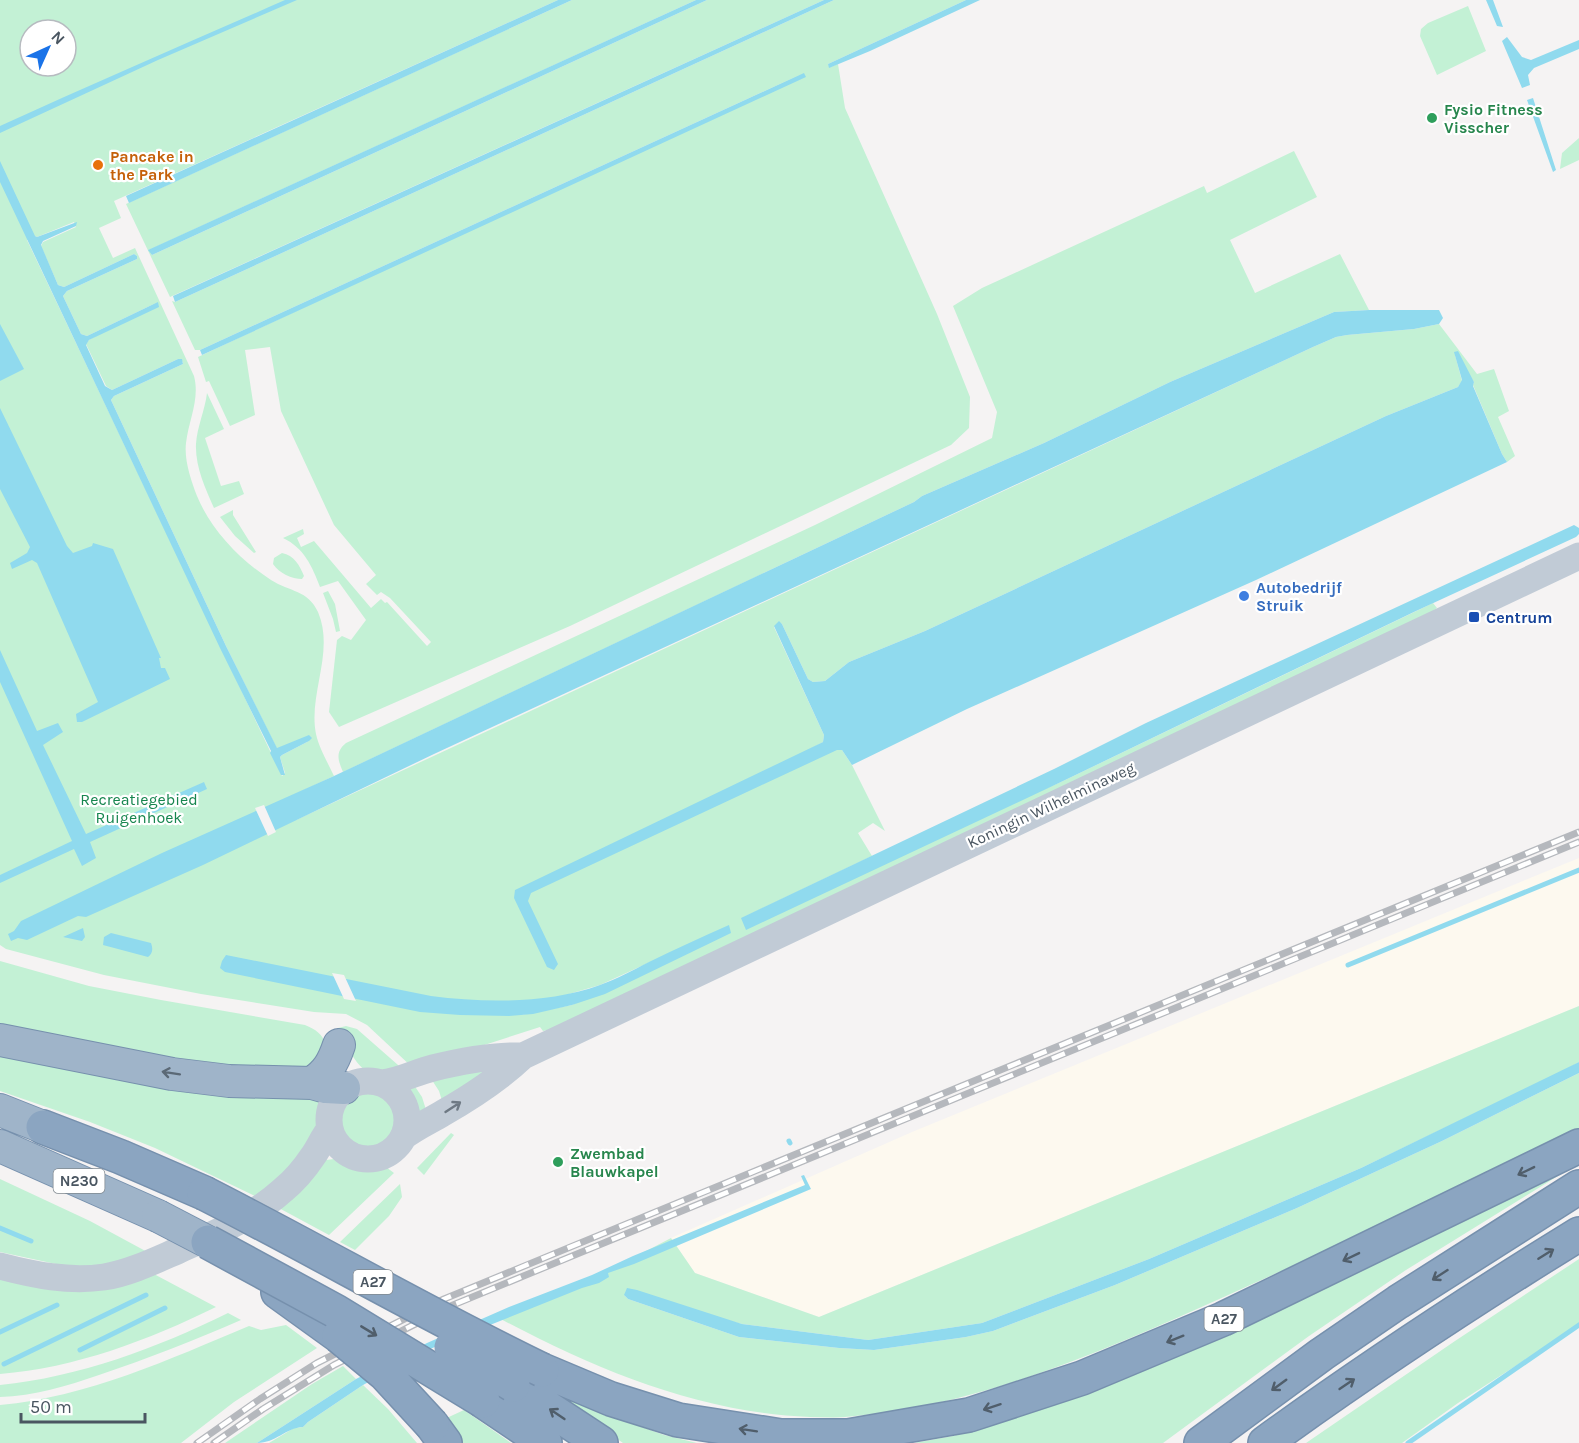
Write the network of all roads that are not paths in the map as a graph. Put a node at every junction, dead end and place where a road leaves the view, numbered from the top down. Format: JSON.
{"nodes":[{"id":1,"x":1579,"y":556,"type":"edge"},
{"id":2,"x":0,"y":1040,"type":"edge"},
{"id":3,"x":339,"y":1045,"type":"dead end"},
{"id":4,"x":523,"y":1056,"type":"junction"},
{"id":5,"x":312,"y":1083,"type":"junction"},
{"id":6,"x":382,"y":1083,"type":"junction"},
{"id":7,"x":344,"y":1088,"type":"junction"},
{"id":8,"x":0,"y":1110,"type":"edge"},
{"id":9,"x":43,"y":1127,"type":"joint"},
{"id":10,"x":330,"y":1129,"type":"junction"},
{"id":11,"x":403,"y":1137,"type":"junction"},
{"id":12,"x":0,"y":1146,"type":"edge"},
{"id":13,"x":1579,"y":1146,"type":"edge"},
{"id":14,"x":348,"y":1153,"type":"junction"},
{"id":15,"x":314,"y":1155,"type":"junction"},
{"id":16,"x":1579,"y":1187,"type":"edge"},
{"id":17,"x":196,"y":1197,"type":"junction"},
{"id":18,"x":1579,"y":1234,"type":"edge"},
{"id":19,"x":208,"y":1242,"type":"junction"},
{"id":20,"x":0,"y":1266,"type":"edge"},
{"id":21,"x":438,"y":1434,"type":"edge"},
{"id":22,"x":545,"y":1443,"type":"edge"},
{"id":23,"x":601,"y":1443,"type":"edge"},
{"id":24,"x":1200,"y":1443,"type":"edge"},
{"id":25,"x":1265,"y":1443,"type":"edge"}],
"edges":[{"from":1,"to":4,"type":"main road","name":"Koningin Wilhelminaweg"},
{"from":5,"to":2,"type":"highway","one_way":true},
{"from":3,"to":5,"type":"highway"},
{"from":4,"to":6,"type":"main road","name":"Koningin Wilhelminaweg"},
{"from":11,"to":4,"type":"main road","name":"Koningin Wilhelminaweg","one_way":true},
{"from":5,"to":7,"type":"highway"},
{"from":6,"to":7,"type":"main road"},
{"from":6,"to":11,"type":"main road"},
{"from":7,"to":10,"type":"main road"},
{"from":8,"to":9,"type":"highway"},
{"from":9,"to":17,"type":"highway","number":"A27"},
{"from":10,"to":14,"type":"main road"},
{"from":10,"to":15,"type":"main road"},
{"from":11,"to":14,"type":"main road"},
{"from":12,"to":19,"type":"highway","number":"N230","bridge":true},
{"from":13,"to":17,"type":"highway","number":"A27","one_way":true,"bridge":true},
{"from":14,"to":15,"type":"main road"},
{"from":15,"to":20,"type":"main road"},
{"from":16,"to":24,"type":"highway","one_way":true},
{"from":23,"to":17,"type":"highway","number":"A27","one_way":true,"bridge":true},
{"from":25,"to":18,"type":"highway","one_way":true},
{"from":19,"to":21,"type":"highway","bridge":true},
{"from":19,"to":22,"type":"highway","number":"A27","one_way":true,"bridge":true}]}
